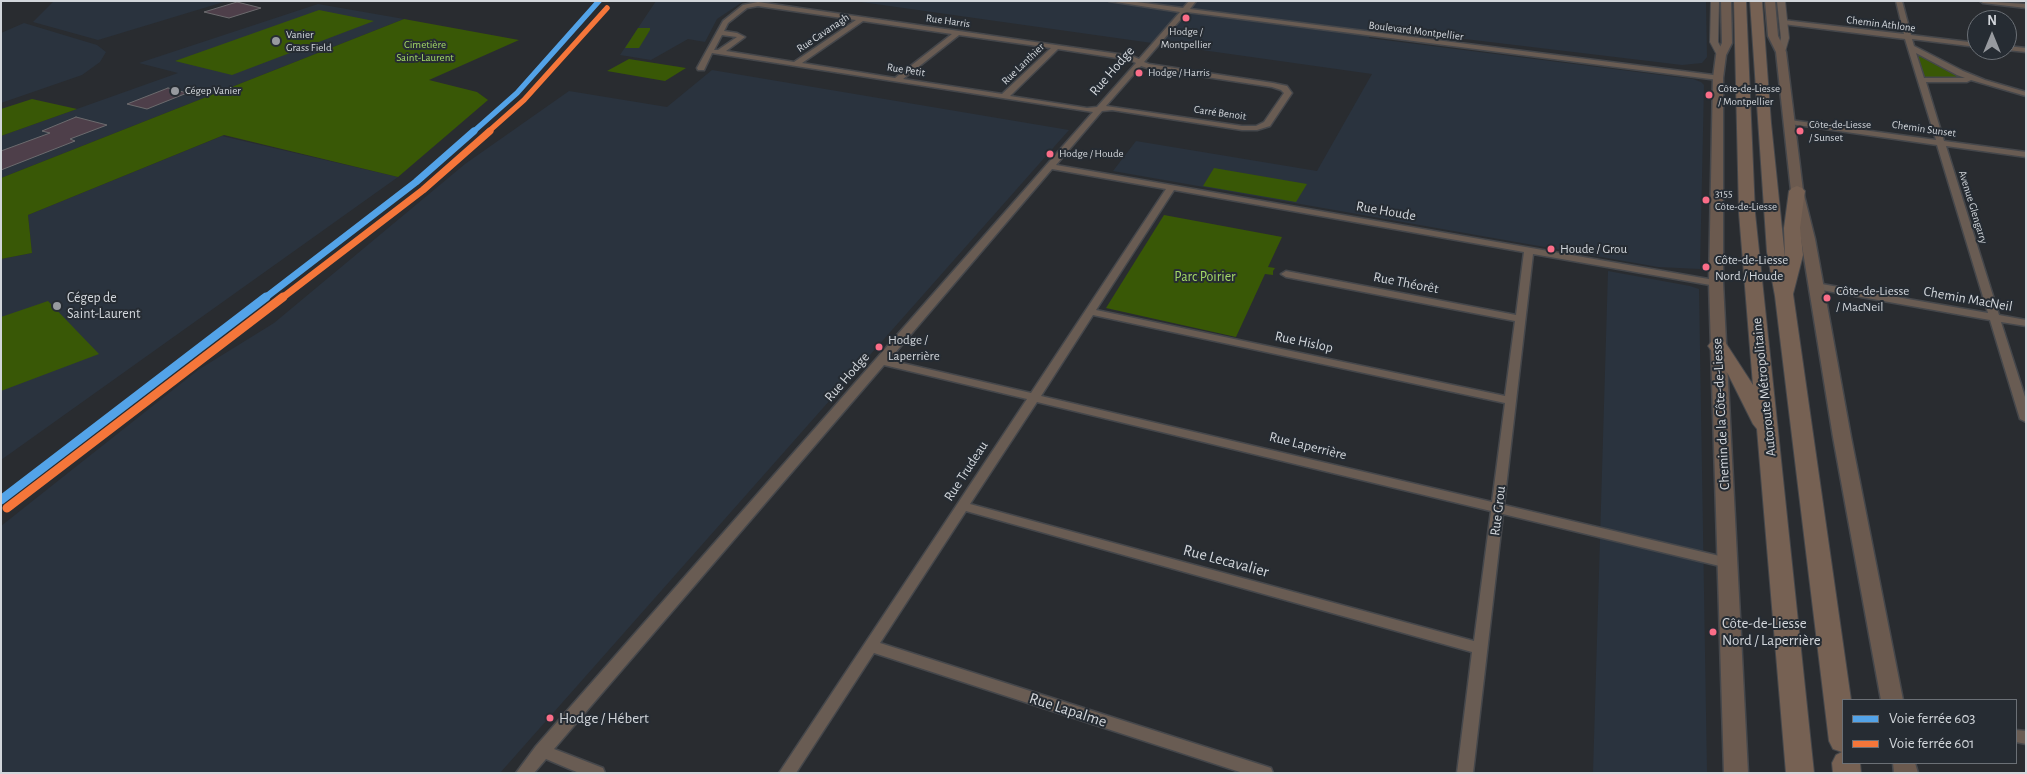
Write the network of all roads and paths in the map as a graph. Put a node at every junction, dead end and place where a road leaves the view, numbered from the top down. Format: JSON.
{"nodes":[{"id":1,"x":1112,"y":1,"type":"edge"},
{"id":2,"x":1140,"y":1,"type":"edge"},
{"id":3,"x":1716,"y":1,"type":"edge"},
{"id":4,"x":1726,"y":1,"type":"edge"},
{"id":5,"x":1740,"y":1,"type":"edge"},
{"id":6,"x":1756,"y":1,"type":"edge"},
{"id":7,"x":1770,"y":1,"type":"edge"},
{"id":8,"x":1781,"y":1,"type":"edge"},
{"id":9,"x":1899,"y":1,"type":"edge"},
{"id":10,"x":1983,"y":1,"type":"edge"},
{"id":11,"x":1188,"y":6,"type":"edge"},
{"id":12,"x":2026,"y":6,"type":"edge"},
{"id":13,"x":862,"y":19,"type":"junction"},
{"id":14,"x":1783,"y":22,"type":"junction"},
{"id":15,"x":719,"y":33,"type":"junction"},
{"id":16,"x":957,"y":33,"type":"junction"},
{"id":17,"x":1909,"y":37,"type":"junction"},
{"id":18,"x":1967,"y":44,"type":"edge"},
{"id":19,"x":1056,"y":47,"type":"junction"},
{"id":20,"x":1911,"y":47,"type":"junction"},
{"id":21,"x":710,"y":51,"type":"junction"},
{"id":22,"x":720,"y":52,"type":"junction"},
{"id":23,"x":1781,"y":52,"type":"junction"},
{"id":24,"x":1721,"y":55,"type":"junction"},
{"id":25,"x":1140,"y":62,"type":"junction"},
{"id":26,"x":796,"y":64,"type":"junction"},
{"id":27,"x":701,"y":68,"type":"dead end"},
{"id":28,"x":1718,"y":76,"type":"junction"},
{"id":29,"x":897,"y":80,"type":"junction"},
{"id":30,"x":1921,"y":80,"type":"junction"},
{"id":31,"x":1982,"y":82,"type":"junction"},
{"id":32,"x":2026,"y":94,"type":"edge"},
{"id":33,"x":1004,"y":97,"type":"junction"},
{"id":34,"x":1099,"y":109,"type":"junction"},
{"id":35,"x":1790,"y":122,"type":"junction"},
{"id":36,"x":1942,"y":144,"type":"junction"},
{"id":37,"x":2026,"y":155,"type":"edge"},
{"id":38,"x":1050,"y":166,"type":"junction"},
{"id":39,"x":1172,"y":187,"type":"junction"},
{"id":40,"x":1797,"y":191,"type":"junction"},
{"id":41,"x":1529,"y":250,"type":"junction"},
{"id":42,"x":1286,"y":274,"type":"dead end"},
{"id":43,"x":1716,"y":283,"type":"junction"},
{"id":44,"x":1816,"y":286,"type":"junction"},
{"id":45,"x":1784,"y":296,"type":"junction"},
{"id":46,"x":1091,"y":312,"type":"junction"},
{"id":47,"x":1995,"y":318,"type":"junction"},
{"id":48,"x":1520,"y":319,"type":"junction"},
{"id":49,"x":2026,"y":323,"type":"edge"},
{"id":50,"x":1718,"y":346,"type":"junction"},
{"id":51,"x":881,"y":361,"type":"junction"},
{"id":52,"x":1034,"y":397,"type":"junction"},
{"id":53,"x":1511,"y":402,"type":"junction"},
{"id":54,"x":2026,"y":419,"type":"edge"},
{"id":55,"x":1769,"y":435,"type":"junction"},
{"id":56,"x":962,"y":506,"type":"junction"},
{"id":57,"x":1498,"y":509,"type":"junction"},
{"id":58,"x":1728,"y":563,"type":"junction"},
{"id":59,"x":871,"y":646,"type":"junction"},
{"id":60,"x":1481,"y":649,"type":"junction"},
{"id":61,"x":1892,"y":699,"type":"edge"},
{"id":62,"x":1842,"y":733,"type":"edge"},
{"id":63,"x":542,"y":751,"type":"junction"},
{"id":64,"x":524,"y":773,"type":"edge"},
{"id":65,"x":596,"y":773,"type":"edge"},
{"id":66,"x":787,"y":773,"type":"edge"},
{"id":67,"x":1265,"y":773,"type":"edge"},
{"id":68,"x":1465,"y":773,"type":"edge"},
{"id":69,"x":1736,"y":773,"type":"edge"},
{"id":70,"x":1800,"y":773,"type":"edge"}],
"edges":[{"from":1,"to":11,"type":"street","name":"Boulevard Montpellier"},
{"from":2,"to":11,"type":"street","name":"Boulevard Montpellier"},
{"from":3,"to":24,"type":"street","name":"Chemin de la Côte-de-Liesse"},
{"from":4,"to":24,"type":"main road","name":"Chemin de la Côte-de-Liesse"},
{"from":5,"to":55,"type":"highway","name":"Autoroute Métropolitaine"},
{"from":6,"to":45,"type":"highway"},
{"from":7,"to":23,"type":"main road"},
{"from":8,"to":14,"type":"street"},
{"from":9,"to":17,"type":"street","name":"Avenue Glengarry"},
{"from":10,"to":12,"type":"street"},
{"from":11,"to":25,"type":"street","name":"Rue Hodge"},
{"from":11,"to":28,"type":"street","name":"Boulevard Montpellier"},
{"from":13,"to":15,"type":"street","name":"Rue Harris"},
{"from":13,"to":16,"type":"street","name":"Rue Harris"},
{"from":13,"to":26,"type":"street","name":"Rue Cavanagh"},
{"from":14,"to":17,"type":"street","name":"Chemin Athlone"},
{"from":14,"to":23,"type":"street"},
{"from":15,"to":21,"type":"street"},
{"from":15,"to":22,"type":"street"},
{"from":16,"to":19,"type":"street","name":"Rue Harris"},
{"from":16,"to":29,"type":"street"},
{"from":17,"to":18,"type":"street","name":"Chemin Athlone"},
{"from":17,"to":20,"type":"street","name":"Avenue Glengarry"},
{"from":19,"to":25,"type":"street","name":"Rue Harris"},
{"from":19,"to":33,"type":"street","name":"Rue Lanthier"},
{"from":20,"to":30,"type":"street","name":"Avenue Glengarry"},
{"from":20,"to":31,"type":"street"},
{"from":21,"to":22,"type":"street","name":"Rue Petit"},
{"from":21,"to":27,"type":"street"},
{"from":22,"to":26,"type":"street","name":"Rue Petit"},
{"from":23,"to":35,"type":"main road"},
{"from":24,"to":28,"type":"main road","name":"Chemin de la Côte-de-Liesse"},
{"from":25,"to":34,"type":"street","name":"Rue Hodge"},
{"from":25,"to":34,"type":"street","name":"Carré Benoit"},
{"from":26,"to":29,"type":"street","name":"Rue Petit"},
{"from":28,"to":43,"type":"main road","name":"Chemin de la Côte-de-Liesse"},
{"from":29,"to":33,"type":"street","name":"Rue Petit"},
{"from":30,"to":31,"type":"street"},
{"from":30,"to":36,"type":"street","name":"Avenue Glengarry"},
{"from":31,"to":32,"type":"street"},
{"from":33,"to":34,"type":"street","name":"Rue Petit"},
{"from":34,"to":38,"type":"street","name":"Rue Hodge"},
{"from":35,"to":36,"type":"street","name":"Chemin Sunset"},
{"from":35,"to":40,"type":"main road"},
{"from":36,"to":37,"type":"street","name":"Chemin Sunset"},
{"from":36,"to":47,"type":"street","name":"Avenue Glengarry"},
{"from":38,"to":39,"type":"street","name":"Rue Houde"},
{"from":38,"to":51,"type":"street","name":"Rue Hodge"},
{"from":39,"to":41,"type":"street","name":"Rue Houde"},
{"from":39,"to":46,"type":"street","name":"Rue Trudeau"},
{"from":40,"to":44,"type":"main road"},
{"from":40,"to":45,"type":"highway"},
{"from":41,"to":43,"type":"street","name":"Rue Houde"},
{"from":41,"to":48,"type":"street","name":"Rue Grou"},
{"from":42,"to":48,"type":"street","name":"Rue Théorêt"},
{"from":43,"to":50,"type":"main road","name":"Chemin de la Côte-de-Liesse"},
{"from":44,"to":47,"type":"street","name":"Chemin MacNeil"},
{"from":44,"to":61,"type":"main road"},
{"from":45,"to":62,"type":"highway"},
{"from":46,"to":52,"type":"street","name":"Rue Trudeau"},
{"from":46,"to":53,"type":"street","name":"Rue Hislop"},
{"from":47,"to":49,"type":"street","name":"Chemin MacNeil"},
{"from":47,"to":54,"type":"street","name":"Avenue Glengarry"},
{"from":48,"to":53,"type":"street","name":"Rue Grou"},
{"from":50,"to":55,"type":"highway"},
{"from":50,"to":58,"type":"main road","name":"Chemin de la Côte-de-Liesse"},
{"from":51,"to":52,"type":"street","name":"Rue Laperrière"},
{"from":51,"to":63,"type":"street","name":"Rue Hodge"},
{"from":52,"to":56,"type":"street","name":"Rue Trudeau"},
{"from":52,"to":57,"type":"street","name":"Rue Laperrière"},
{"from":53,"to":57,"type":"street","name":"Rue Grou"},
{"from":55,"to":70,"type":"highway","name":"Autoroute Métropolitaine"},
{"from":56,"to":59,"type":"street","name":"Rue Trudeau"},
{"from":56,"to":60,"type":"street","name":"Rue Lecavalier"},
{"from":57,"to":58,"type":"street","name":"Rue Laperrière"},
{"from":57,"to":60,"type":"street","name":"Rue Grou"},
{"from":58,"to":69,"type":"main road","name":"Chemin de la Côte-de-Liesse"},
{"from":59,"to":66,"type":"street","name":"Rue Trudeau"},
{"from":59,"to":67,"type":"street","name":"Rue Lapalme"},
{"from":60,"to":68,"type":"street","name":"Rue Grou"},
{"from":63,"to":64,"type":"street","name":"Rue Hodge"},
{"from":63,"to":65,"type":"street"}]}
